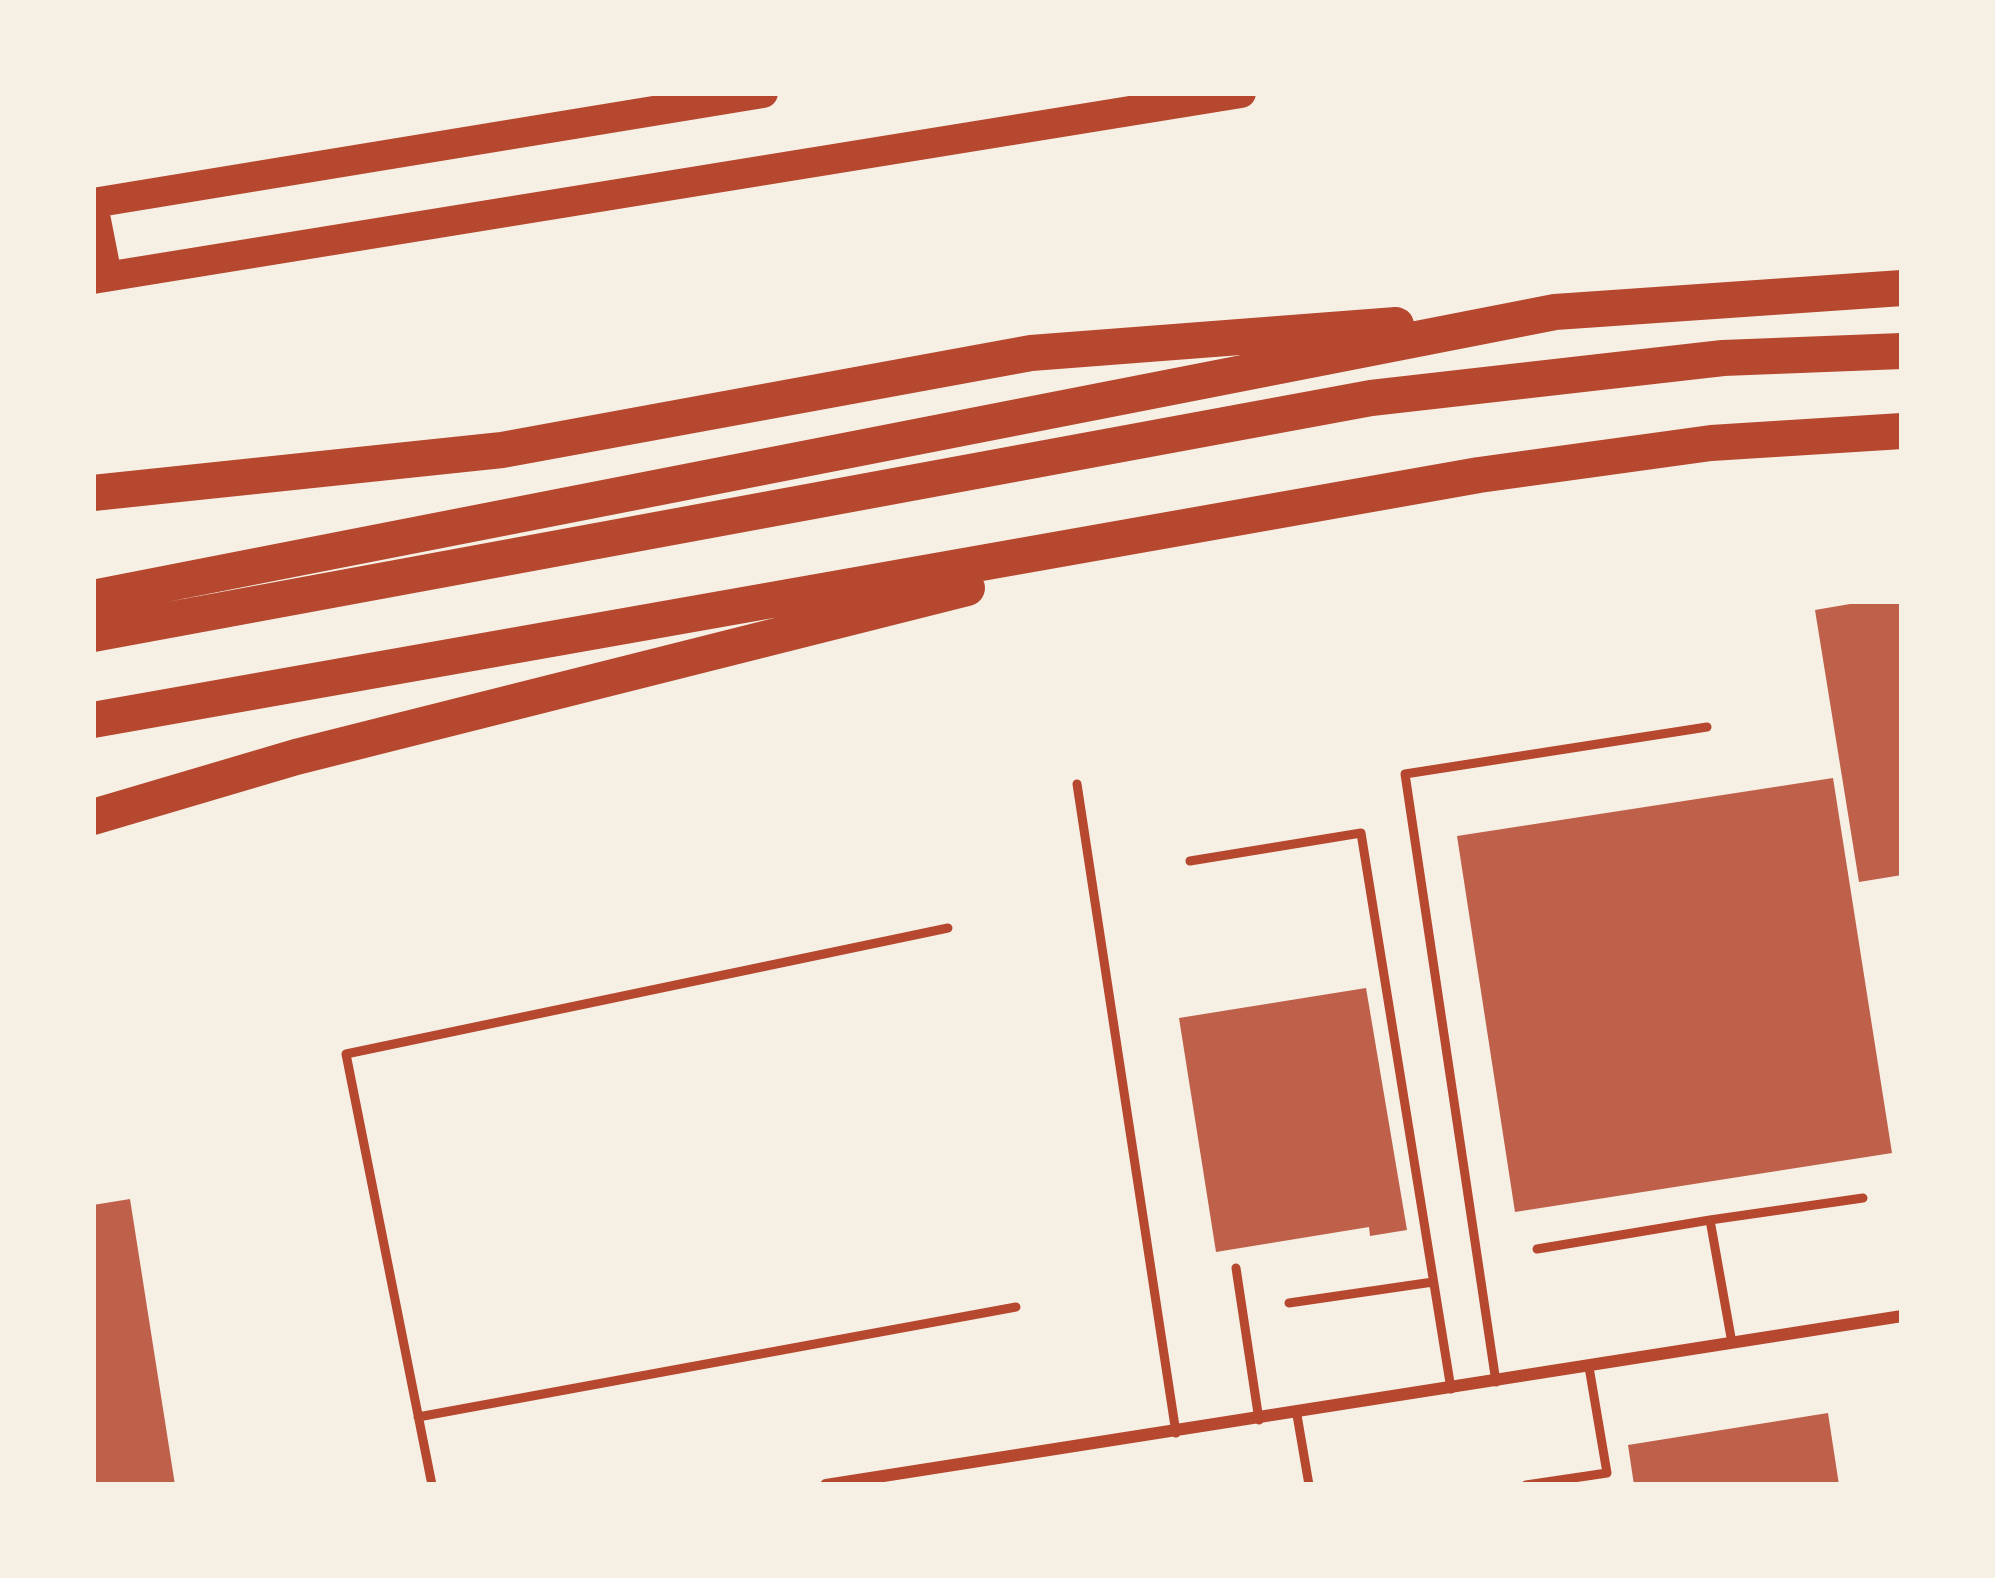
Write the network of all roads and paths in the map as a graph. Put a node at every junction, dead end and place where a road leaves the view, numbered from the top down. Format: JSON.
{"nodes":[{"id":1,"x":763,"y":93,"type":"edge"},
{"id":2,"x":1241,"y":93,"type":"edge"},
{"id":3,"x":93,"y":204,"type":"edge"},
{"id":4,"x":100,"y":278,"type":"edge"},
{"id":5,"x":1902,"y":288,"type":"edge"},
{"id":6,"x":1555,"y":312,"type":"junction"},
{"id":7,"x":1902,"y":351,"type":"edge"},
{"id":8,"x":1902,"y":431,"type":"edge"},
{"id":9,"x":93,"y":493,"type":"edge"},
{"id":10,"x":1244,"y":517,"type":"junction"},
{"id":11,"x":93,"y":598,"type":"edge"},
{"id":12,"x":93,"y":634,"type":"edge"},
{"id":13,"x":256,"y":692,"type":"junction"},
{"id":14,"x":93,"y":720,"type":"edge"},
{"id":15,"x":1707,"y":727,"type":"dead end"},
{"id":16,"x":93,"y":731,"type":"edge"},
{"id":17,"x":1077,"y":784,"type":"dead end"},
{"id":18,"x":93,"y":817,"type":"edge"},
{"id":19,"x":1190,"y":861,"type":"dead end"},
{"id":20,"x":948,"y":928,"type":"dead end"},
{"id":21,"x":1863,"y":1198,"type":"dead end"},
{"id":22,"x":1710,"y":1220,"type":"junction"},
{"id":23,"x":1537,"y":1249,"type":"dead end"},
{"id":24,"x":1236,"y":1268,"type":"dead end"},
{"id":25,"x":1433,"y":1282,"type":"junction"},
{"id":26,"x":1289,"y":1303,"type":"dead end"},
{"id":27,"x":1016,"y":1307,"type":"dead end"},
{"id":28,"x":1902,"y":1316,"type":"edge"},
{"id":29,"x":1732,"y":1343,"type":"junction"},
{"id":30,"x":1589,"y":1366,"type":"junction"},
{"id":31,"x":1496,"y":1382,"type":"junction"},
{"id":32,"x":1451,"y":1389,"type":"junction"},
{"id":33,"x":1298,"y":1414,"type":"junction"},
{"id":34,"x":418,"y":1417,"type":"junction"},
{"id":35,"x":1259,"y":1420,"type":"junction"},
{"id":36,"x":1176,"y":1433,"type":"junction"},
{"id":37,"x":844,"y":1484,"type":"edge"},
{"id":38,"x":432,"y":1485,"type":"edge"},
{"id":39,"x":826,"y":1485,"type":"edge"},
{"id":40,"x":1309,"y":1485,"type":"edge"},
{"id":41,"x":1526,"y":1485,"type":"edge"}],
"edges":[{"from":1,"to":3,"type":"main road"},
{"from":2,"to":4,"type":"main road"},
{"from":3,"to":4,"type":"main road"},
{"from":5,"to":6,"type":"highway"},
{"from":6,"to":9,"type":"highway"},
{"from":6,"to":11,"type":"highway"},
{"from":7,"to":12,"type":"highway"},
{"from":8,"to":10,"type":"highway"},
{"from":10,"to":13,"type":"highway"},
{"from":10,"to":18,"type":"highway"},
{"from":13,"to":14,"type":"highway"},
{"from":13,"to":16,"type":"highway"},
{"from":15,"to":31,"type":"lane"},
{"from":17,"to":36,"type":"lane"},
{"from":19,"to":25,"type":"lane"},
{"from":20,"to":34,"type":"lane"},
{"from":21,"to":22,"type":"lane"},
{"from":22,"to":23,"type":"lane"},
{"from":22,"to":29,"type":"lane"},
{"from":24,"to":35,"type":"lane"},
{"from":25,"to":26,"type":"lane"},
{"from":25,"to":32,"type":"lane"},
{"from":27,"to":34,"type":"lane"},
{"from":28,"to":29,"type":"street"},
{"from":29,"to":30,"type":"street"},
{"from":30,"to":31,"type":"street"},
{"from":30,"to":41,"type":"lane"},
{"from":31,"to":32,"type":"street"},
{"from":32,"to":33,"type":"street"},
{"from":33,"to":35,"type":"street"},
{"from":33,"to":40,"type":"lane"},
{"from":34,"to":38,"type":"lane"},
{"from":35,"to":36,"type":"street"},
{"from":36,"to":37,"type":"street"},
{"from":37,"to":39,"type":"street"}]}
